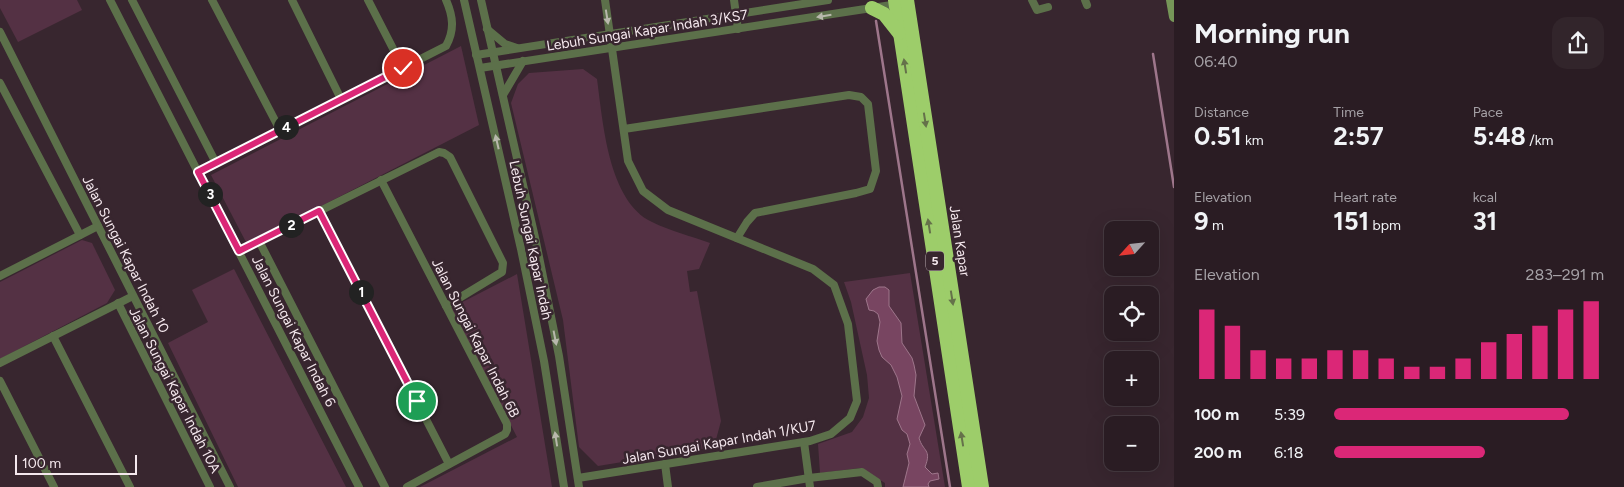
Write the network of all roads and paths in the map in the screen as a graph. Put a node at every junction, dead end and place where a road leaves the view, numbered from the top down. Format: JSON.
{"nodes":[{"id":1,"x":110,"y":0,"type":"edge"},
{"id":2,"x":132,"y":0,"type":"edge"},
{"id":3,"x":212,"y":0,"type":"edge"},
{"id":4,"x":292,"y":0,"type":"edge"},
{"id":5,"x":368,"y":0,"type":"edge"},
{"id":6,"x":446,"y":0,"type":"edge"},
{"id":7,"x":464,"y":0,"type":"edge"},
{"id":8,"x":481,"y":0,"type":"edge"},
{"id":9,"x":605,"y":0,"type":"edge"},
{"id":10,"x":734,"y":0,"type":"edge"},
{"id":11,"x":828,"y":0,"type":"edge"},
{"id":12,"x":1032,"y":0,"type":"edge"},
{"id":13,"x":1171,"y":0,"type":"edge"},
{"id":14,"x":902,"y":2,"type":"edge"},
{"id":15,"x":1048,"y":7,"type":"dead end"},
{"id":16,"x":872,"y":8,"type":"junction"},
{"id":17,"x":736,"y":14,"type":"junction"},
{"id":18,"x":1174,"y":17,"type":"edge"},
{"id":19,"x":487,"y":29,"type":"junction"},
{"id":20,"x":738,"y":29,"type":"junction"},
{"id":21,"x":0,"y":32,"type":"edge"},
{"id":22,"x":610,"y":34,"type":"junction"},
{"id":23,"x":901,"y":35,"type":"junction"},
{"id":24,"x":519,"y":48,"type":"junction"},
{"id":25,"x":612,"y":48,"type":"junction"},
{"id":26,"x":493,"y":52,"type":"junction"},
{"id":27,"x":476,"y":55,"type":"junction"},
{"id":28,"x":523,"y":61,"type":"junction"},
{"id":29,"x":496,"y":65,"type":"junction"},
{"id":30,"x":403,"y":68,"type":"junction"},
{"id":31,"x":480,"y":68,"type":"junction"},
{"id":32,"x":0,"y":83,"type":"edge"},
{"id":33,"x":503,"y":95,"type":"junction"},
{"id":34,"x":341,"y":99,"type":"junction"},
{"id":35,"x":624,"y":129,"type":"junction"},
{"id":36,"x":280,"y":130,"type":"junction"},
{"id":37,"x":216,"y":163,"type":"junction"},
{"id":38,"x":198,"y":172,"type":"junction"},
{"id":39,"x":381,"y":180,"type":"junction"},
{"id":40,"x":319,"y":211,"type":"junction"},
{"id":41,"x":98,"y":226,"type":"junction"},
{"id":42,"x":80,"y":235,"type":"junction"},
{"id":43,"x":737,"y":238,"type":"junction"},
{"id":44,"x":258,"y":241,"type":"junction"},
{"id":45,"x":239,"y":251,"type":"junction"},
{"id":46,"x":0,"y":276,"type":"edge"},
{"id":47,"x":133,"y":296,"type":"junction"},
{"id":48,"x":118,"y":304,"type":"junction"},
{"id":49,"x":446,"y":306,"type":"junction"},
{"id":50,"x":53,"y":336,"type":"junction"},
{"id":51,"x":0,"y":363,"type":"edge"},
{"id":52,"x":0,"y":381,"type":"edge"},
{"id":53,"x":804,"y":442,"type":"junction"},
{"id":54,"x":449,"y":464,"type":"junction"},
{"id":55,"x":665,"y":464,"type":"junction"},
{"id":56,"x":578,"y":478,"type":"junction"},
{"id":57,"x":809,"y":478,"type":"junction"},
{"id":58,"x":54,"y":487,"type":"edge"},
{"id":59,"x":130,"y":487,"type":"edge"},
{"id":60,"x":210,"y":487,"type":"edge"},
{"id":61,"x":230,"y":487,"type":"edge"},
{"id":62,"x":359,"y":487,"type":"edge"},
{"id":63,"x":385,"y":487,"type":"edge"},
{"id":64,"x":407,"y":487,"type":"edge"},
{"id":65,"x":564,"y":487,"type":"edge"},
{"id":66,"x":579,"y":487,"type":"edge"},
{"id":67,"x":668,"y":487,"type":"edge"},
{"id":68,"x":757,"y":487,"type":"edge"},
{"id":69,"x":810,"y":487,"type":"edge"},
{"id":70,"x":878,"y":487,"type":"edge"},
{"id":71,"x":969,"y":487,"type":"edge"},
{"id":72,"x":982,"y":487,"type":"edge"}],
"edges":[{"from":1,"to":38,"type":"street","name":"Jalan Sungai Kapar Indah 6"},
{"from":2,"to":37,"type":"street"},
{"from":3,"to":36,"type":"street"},
{"from":4,"to":34,"type":"street"},
{"from":5,"to":30,"type":"street"},
{"from":6,"to":30,"type":"street"},
{"from":7,"to":27,"type":"street","name":"Lebuh Sungai Kapar Indah"},
{"from":8,"to":19,"type":"street","name":"Lebuh Sungai Kapar Indah"},
{"from":9,"to":22,"type":"street","name":"Jalan Sungai Kapar Indah 1/KU7","one_way":true},
{"from":10,"to":17,"type":"street"},
{"from":11,"to":17,"type":"street","name":"Lebuh Sungai Kapar Indah 3/KS7"},
{"from":12,"to":15,"type":"street"},
{"from":13,"to":18,"type":"street"},
{"from":14,"to":16,"type":"street","name":"Lebuh Sungai Kapar Indah 3/KS7"},
{"from":14,"to":23,"type":"highway","name":"Jalan Kapar","number":"5"},
{"from":14,"to":72,"type":"highway","name":"Jalan Kapar","number":"5","one_way":true},
{"from":16,"to":20,"type":"street","name":"Lebuh Sungai Kapar Indah 3/KS7","one_way":true},
{"from":16,"to":23,"type":"highway"},
{"from":17,"to":20,"type":"street"},
{"from":17,"to":22,"type":"street","name":"Lebuh Sungai Kapar Indah 3/KS7"},
{"from":19,"to":24,"type":"street"},
{"from":19,"to":26,"type":"street","name":"Lebuh Sungai Kapar Indah"},
{"from":20,"to":25,"type":"street","name":"Lebuh Sungai Kapar Indah 3/KS7"},
{"from":21,"to":41,"type":"street","name":"Jalan Sungai Kapar Indah 10"},
{"from":22,"to":24,"type":"street","name":"Lebuh Sungai Kapar Indah 3/KS7"},
{"from":22,"to":25,"type":"street","name":"Jalan Sungai Kapar Indah 1/KU7"},
{"from":71,"to":23,"type":"highway","name":"Jalan Kapar","number":"5","one_way":true},
{"from":24,"to":26,"type":"street","name":"Lebuh Sungai Kapar Indah 3/KS7"},
{"from":25,"to":28,"type":"street","name":"Lebuh Sungai Kapar Indah 3/KS7"},
{"from":25,"to":35,"type":"street","name":"Jalan Sungai Kapar Indah 1/KU7"},
{"from":26,"to":27,"type":"street","name":"Lebuh Sungai Kapar Indah 3/KS7"},
{"from":26,"to":29,"type":"street","name":"Lebuh Sungai Kapar Indah"},
{"from":27,"to":31,"type":"street","name":"Lebuh Sungai Kapar Indah"},
{"from":28,"to":29,"type":"street","name":"Lebuh Sungai Kapar Indah 3/KS7"},
{"from":28,"to":33,"type":"street"},
{"from":29,"to":31,"type":"street","name":"Lebuh Sungai Kapar Indah 3/KS7"},
{"from":29,"to":33,"type":"street","name":"Lebuh Sungai Kapar Indah"},
{"from":30,"to":34,"type":"street"},
{"from":65,"to":31,"type":"street","name":"Lebuh Sungai Kapar Indah","one_way":true},
{"from":32,"to":42,"type":"street"},
{"from":33,"to":56,"type":"street","name":"Lebuh Sungai Kapar Indah","one_way":true},
{"from":34,"to":36,"type":"street"},
{"from":35,"to":43,"type":"street","name":"Jalan Sungai Kapar Indah 1/KU7"},
{"from":35,"to":43,"type":"street"},
{"from":36,"to":37,"type":"street"},
{"from":37,"to":38,"type":"street"},
{"from":38,"to":45,"type":"street","name":"Jalan Sungai Kapar Indah 6"},
{"from":39,"to":40,"type":"street","name":"Jalan Sungai Kapar Indah 6"},
{"from":39,"to":49,"type":"street","name":"Jalan Sungai Kapar Indah 6B"},
{"from":39,"to":49,"type":"street","name":"Jalan Sungai Kapar Indah 6"},
{"from":40,"to":44,"type":"street","name":"Jalan Sungai Kapar Indah 6"},
{"from":40,"to":54,"type":"street"},
{"from":41,"to":42,"type":"street"},
{"from":41,"to":47,"type":"street","name":"Jalan Sungai Kapar Indah 10"},
{"from":42,"to":46,"type":"street"},
{"from":43,"to":53,"type":"street","name":"Jalan Sungai Kapar Indah 1/KU7"},
{"from":44,"to":45,"type":"street"},
{"from":44,"to":63,"type":"street","name":"Jalan Sungai Kapar Indah 6"},
{"from":45,"to":62,"type":"street","name":"Jalan Sungai Kapar Indah 6"},
{"from":47,"to":48,"type":"street"},
{"from":47,"to":61,"type":"street","name":"Jalan Sungai Kapar Indah 10"},
{"from":48,"to":50,"type":"street"},
{"from":48,"to":60,"type":"street","name":"Jalan Sungai Kapar Indah 10A"},
{"from":49,"to":54,"type":"street","name":"Jalan Sungai Kapar Indah 6B"},
{"from":50,"to":51,"type":"street"},
{"from":50,"to":59,"type":"street"},
{"from":52,"to":58,"type":"street"},
{"from":53,"to":55,"type":"street","name":"Jalan Sungai Kapar Indah 1/KU7"},
{"from":53,"to":57,"type":"street"},
{"from":54,"to":64,"type":"street","name":"Jalan Sungai Kapar Indah 6B"},
{"from":55,"to":56,"type":"street","name":"Jalan Sungai Kapar Indah 1/KU7"},
{"from":55,"to":67,"type":"street"},
{"from":56,"to":66,"type":"street","name":"Lebuh Sungai Kapar Indah"},
{"from":57,"to":68,"type":"street"},
{"from":57,"to":69,"type":"street"},
{"from":57,"to":70,"type":"street"}]}
